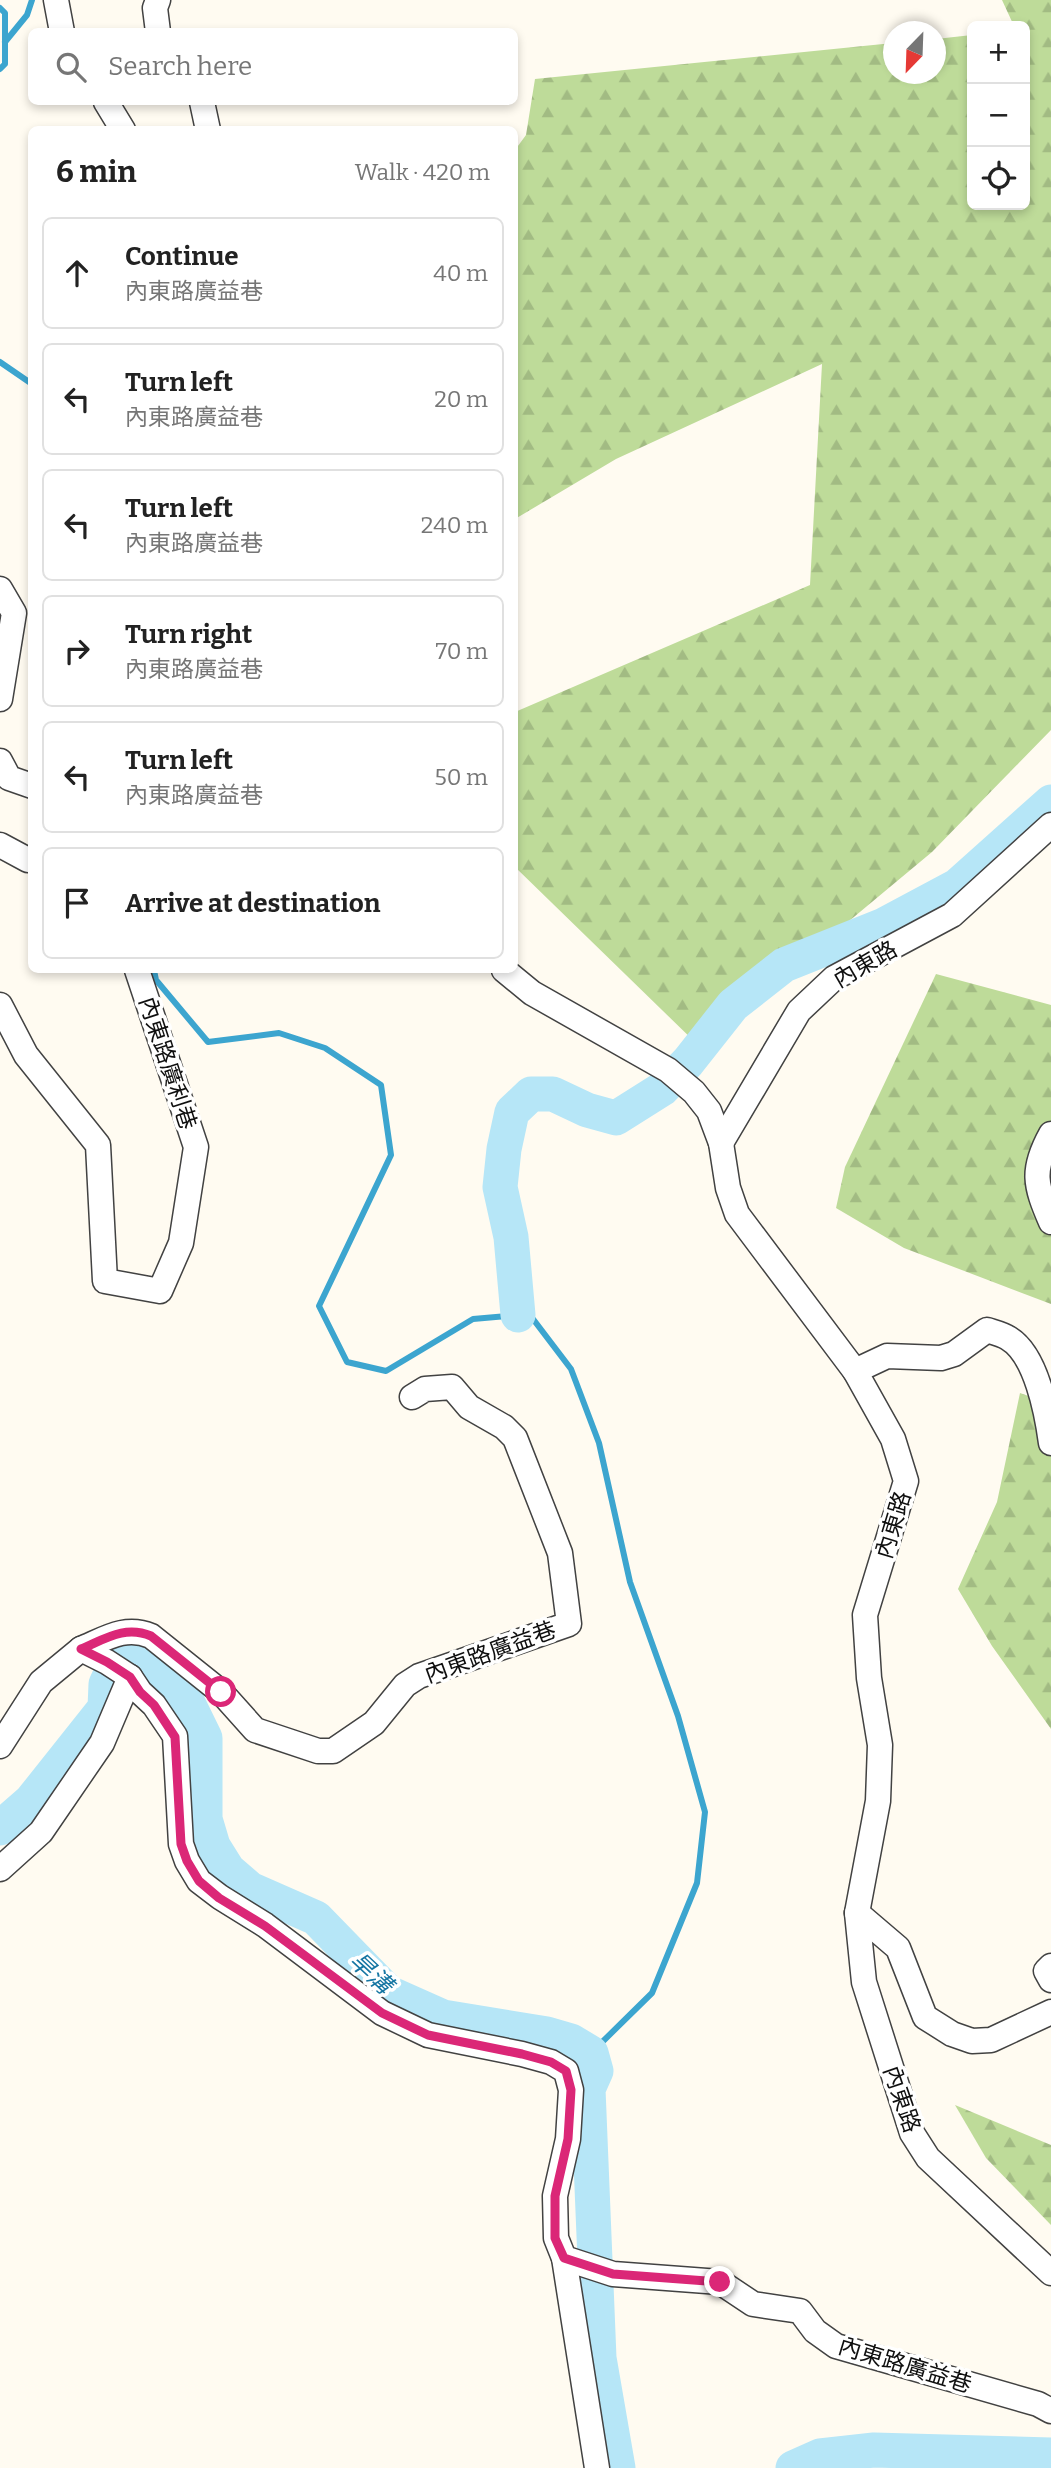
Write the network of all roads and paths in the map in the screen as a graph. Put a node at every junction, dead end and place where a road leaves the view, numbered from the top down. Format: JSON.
{"nodes":[{"id":1,"x":56,"y":0,"type":"edge"},
{"id":2,"x":158,"y":0,"type":"edge"},
{"id":3,"x":61,"y":28,"type":"edge"},
{"id":4,"x":158,"y":28,"type":"edge"},
{"id":5,"x":108,"y":105,"type":"edge"},
{"id":6,"x":203,"y":105,"type":"edge"},
{"id":7,"x":121,"y":126,"type":"edge"},
{"id":8,"x":207,"y":126,"type":"edge"},
{"id":9,"x":0,"y":589,"type":"edge"},
{"id":10,"x":0,"y":699,"type":"edge"},
{"id":11,"x":0,"y":761,"type":"edge"},
{"id":12,"x":28,"y":785,"type":"edge"},
{"id":13,"x":1051,"y":825,"type":"edge"},
{"id":14,"x":0,"y":845,"type":"edge"},
{"id":15,"x":28,"y":860,"type":"dead end"},
{"id":16,"x":138,"y":973,"type":"edge"},
{"id":17,"x":508,"y":973,"type":"edge"},
{"id":18,"x":0,"y":1005,"type":"edge"},
{"id":19,"x":1051,"y":1134,"type":"edge"},
{"id":20,"x":721,"y":1143,"type":"junction"},
{"id":21,"x":1051,"y":1222,"type":"edge"},
{"id":22,"x":855,"y":1371,"type":"junction"},
{"id":23,"x":412,"y":1397,"type":"dead end"},
{"id":24,"x":1051,"y":1443,"type":"edge"},
{"id":25,"x":81,"y":1649,"type":"junction"},
{"id":26,"x":130,"y":1677,"type":"junction"},
{"id":27,"x":0,"y":1746,"type":"edge"},
{"id":28,"x":0,"y":1869,"type":"edge"},
{"id":29,"x":857,"y":1913,"type":"junction"},
{"id":30,"x":1051,"y":1966,"type":"edge"},
{"id":31,"x":1051,"y":1980,"type":"edge"},
{"id":32,"x":1051,"y":2012,"type":"edge"},
{"id":33,"x":564,"y":2258,"type":"junction"},
{"id":34,"x":1051,"y":2273,"type":"edge"},
{"id":35,"x":1051,"y":2411,"type":"edge"},
{"id":36,"x":597,"y":2468,"type":"edge"}],
"edges":[{"from":1,"to":3,"type":"street"},
{"from":2,"to":4,"type":"street"},
{"from":5,"to":7,"type":"street"},
{"from":6,"to":8,"type":"street"},
{"from":9,"to":10,"type":"street"},
{"from":11,"to":12,"type":"street"},
{"from":13,"to":20,"type":"street","name":"內東路"},
{"from":14,"to":15,"type":"street"},
{"from":16,"to":18,"type":"street","name":"內東路廣利巷"},
{"from":17,"to":20,"type":"street","name":"內東路"},
{"from":19,"to":21,"type":"street"},
{"from":20,"to":22,"type":"street","name":"內東路"},
{"from":22,"to":24,"type":"street"},
{"from":22,"to":29,"type":"street","name":"內東路"},
{"from":23,"to":25,"type":"street","name":"內東路廣益巷"},
{"from":25,"to":26,"type":"street"},
{"from":25,"to":27,"type":"street","name":"內東路廣益巷"},
{"from":26,"to":28,"type":"street"},
{"from":26,"to":33,"type":"street"},
{"from":29,"to":32,"type":"street"},
{"from":29,"to":34,"type":"street","name":"內東路"},
{"from":30,"to":31,"type":"street"},
{"from":33,"to":35,"type":"street","name":"內東路廣益巷"},
{"from":33,"to":36,"type":"street"}]}
